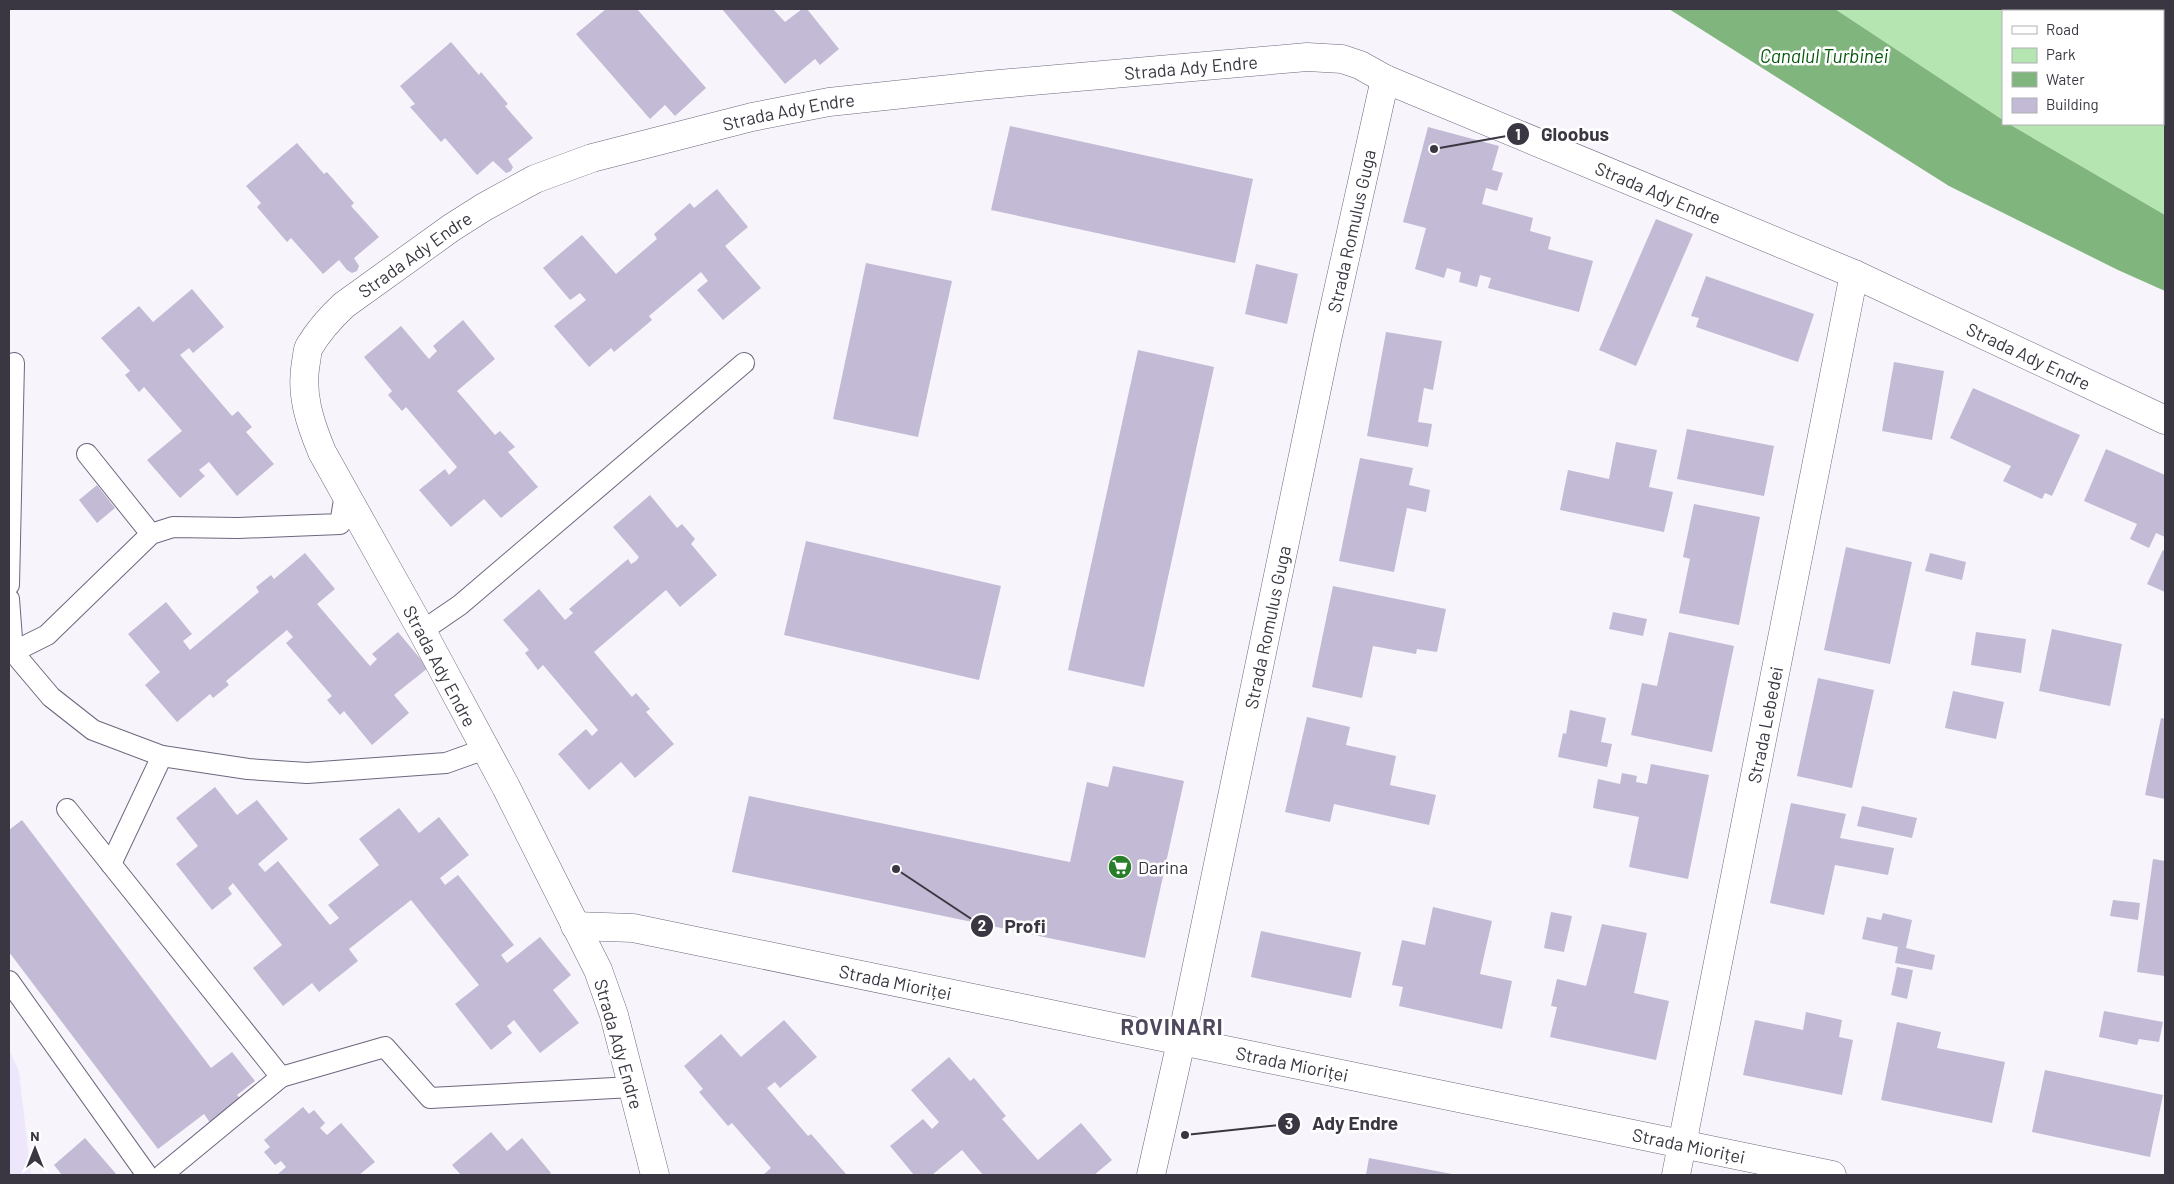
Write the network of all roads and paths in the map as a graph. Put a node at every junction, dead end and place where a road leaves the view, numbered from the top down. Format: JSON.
{"nodes":[{"id":1,"x":1385,"y":79,"type":"junction"},
{"id":2,"x":1854,"y":274,"type":"junction"},
{"id":3,"x":14,"y":364,"type":"dead end"},
{"id":4,"x":744,"y":364,"type":"dead end"},
{"id":5,"x":2165,"y":420,"type":"edge"},
{"id":6,"x":87,"y":454,"type":"dead end"},
{"id":7,"x":345,"y":494,"type":"junction"},
{"id":8,"x":151,"y":534,"type":"junction"},
{"id":9,"x":9,"y":585,"type":"edge"},
{"id":10,"x":9,"y":599,"type":"edge"},
{"id":11,"x":422,"y":631,"type":"junction"},
{"id":12,"x":13,"y":652,"type":"junction"},
{"id":13,"x":481,"y":741,"type":"junction"},
{"id":14,"x":162,"y":756,"type":"junction"},
{"id":15,"x":67,"y":809,"type":"dead end"},
{"id":16,"x":111,"y":864,"type":"junction"},
{"id":17,"x":575,"y":926,"type":"junction"},
{"id":18,"x":9,"y":981,"type":"edge"},
{"id":19,"x":1181,"y":1042,"type":"junction"},
{"id":20,"x":281,"y":1077,"type":"junction"},
{"id":21,"x":632,"y":1087,"type":"junction"},
{"id":22,"x":1682,"y":1144,"type":"junction"},
{"id":23,"x":147,"y":1175,"type":"edge"},
{"id":24,"x":162,"y":1175,"type":"edge"},
{"id":25,"x":655,"y":1175,"type":"edge"},
{"id":26,"x":1151,"y":1175,"type":"edge"},
{"id":27,"x":1676,"y":1175,"type":"edge"},
{"id":28,"x":1832,"y":1175,"type":"edge"}],
"edges":[{"from":1,"to":2,"type":"street","name":"Strada Ady Endre"},
{"from":1,"to":7,"type":"street","name":"Strada Ady Endre"},
{"from":1,"to":19,"type":"street","name":"Strada Romulus Guga"},
{"from":2,"to":5,"type":"street","name":"Strada Ady Endre"},
{"from":2,"to":22,"type":"street","name":"Strada Lebedei"},
{"from":3,"to":9,"type":"lane"},
{"from":4,"to":11,"type":"lane"},
{"from":6,"to":8,"type":"lane"},
{"from":7,"to":8,"type":"lane"},
{"from":7,"to":11,"type":"street","name":"Strada Ady Endre"},
{"from":8,"to":12,"type":"lane"},
{"from":10,"to":12,"type":"lane"},
{"from":11,"to":13,"type":"street","name":"Strada Ady Endre"},
{"from":12,"to":14,"type":"lane"},
{"from":13,"to":14,"type":"lane"},
{"from":13,"to":17,"type":"street","name":"Strada Ady Endre"},
{"from":14,"to":16,"type":"lane"},
{"from":15,"to":16,"type":"lane"},
{"from":16,"to":20,"type":"lane"},
{"from":17,"to":19,"type":"street","name":"Strada Mioriței"},
{"from":17,"to":21,"type":"street","name":"Strada Ady Endre"},
{"from":18,"to":23,"type":"lane"},
{"from":19,"to":22,"type":"street","name":"Strada Mioriței"},
{"from":19,"to":26,"type":"street","name":"Strada Romulus Guga"},
{"from":20,"to":21,"type":"lane"},
{"from":20,"to":24,"type":"lane"},
{"from":21,"to":25,"type":"street","name":"Strada Ady Endre"},
{"from":22,"to":27,"type":"street","name":"Strada Lebedei"},
{"from":22,"to":28,"type":"street","name":"Strada Mioriței"}]}
